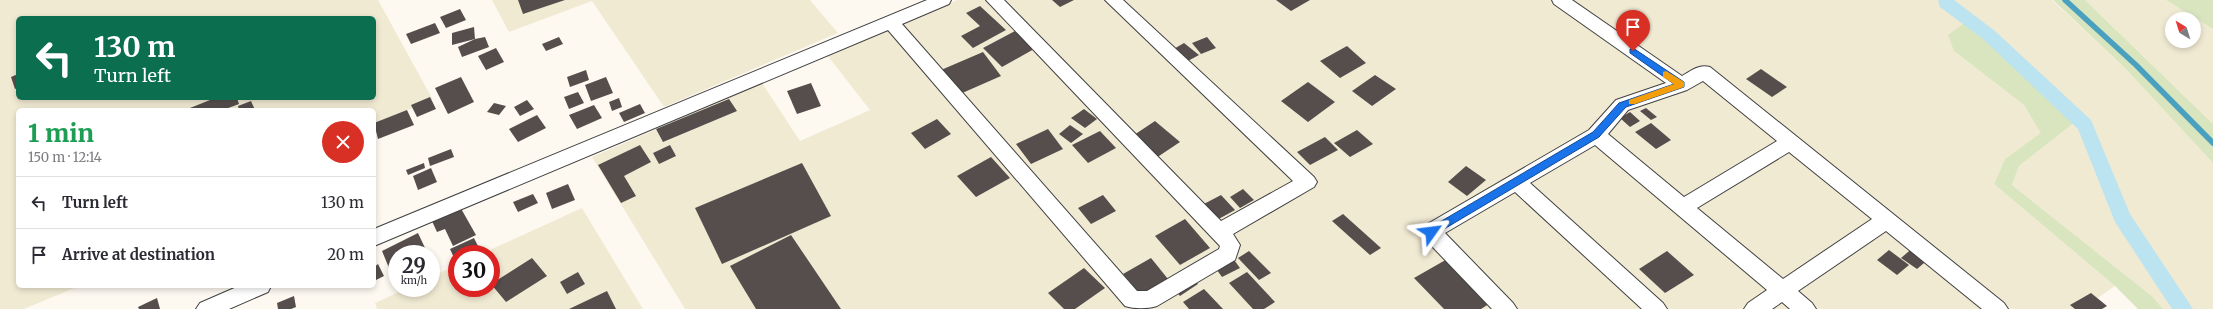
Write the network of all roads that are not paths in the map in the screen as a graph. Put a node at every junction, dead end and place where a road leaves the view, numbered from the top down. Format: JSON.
{"nodes":[{"id":1,"x":943,"y":0,"type":"edge"},
{"id":2,"x":994,"y":0,"type":"edge"},
{"id":3,"x":1113,"y":0,"type":"edge"},
{"id":4,"x":1560,"y":0,"type":"edge"},
{"id":5,"x":890,"y":21,"type":"junction"},
{"id":6,"x":1681,"y":85,"type":"junction"},
{"id":7,"x":1596,"y":135,"type":"junction"},
{"id":8,"x":1790,"y":142,"type":"junction"},
{"id":9,"x":1516,"y":182,"type":"junction"},
{"id":10,"x":1683,"y":207,"type":"junction"},
{"id":11,"x":1887,"y":220,"type":"junction"},
{"id":12,"x":1220,"y":232,"type":"junction"},
{"id":13,"x":376,"y":237,"type":"edge"},
{"id":14,"x":256,"y":288,"type":"edge"},
{"id":15,"x":1782,"y":289,"type":"junction"},
{"id":16,"x":207,"y":309,"type":"edge"},
{"id":17,"x":1506,"y":309,"type":"edge"},
{"id":18,"x":1656,"y":309,"type":"edge"},
{"id":19,"x":1755,"y":309,"type":"edge"},
{"id":20,"x":1805,"y":309,"type":"edge"},
{"id":21,"x":1997,"y":309,"type":"edge"}],
"edges":[{"from":1,"to":5,"type":"street"},
{"from":2,"to":12,"type":"street"},
{"from":3,"to":12,"type":"street"},
{"from":4,"to":6,"type":"street"},
{"from":5,"to":12,"type":"street"},
{"from":5,"to":13,"type":"street"},
{"from":6,"to":7,"type":"street"},
{"from":6,"to":8,"type":"street"},
{"from":7,"to":9,"type":"street"},
{"from":7,"to":10,"type":"street"},
{"from":8,"to":10,"type":"street"},
{"from":8,"to":11,"type":"street"},
{"from":9,"to":17,"type":"street"},
{"from":9,"to":18,"type":"street"},
{"from":10,"to":15,"type":"street"},
{"from":11,"to":15,"type":"street"},
{"from":11,"to":21,"type":"street"},
{"from":14,"to":16,"type":"street"},
{"from":15,"to":19,"type":"street"},
{"from":15,"to":20,"type":"street"}]}
